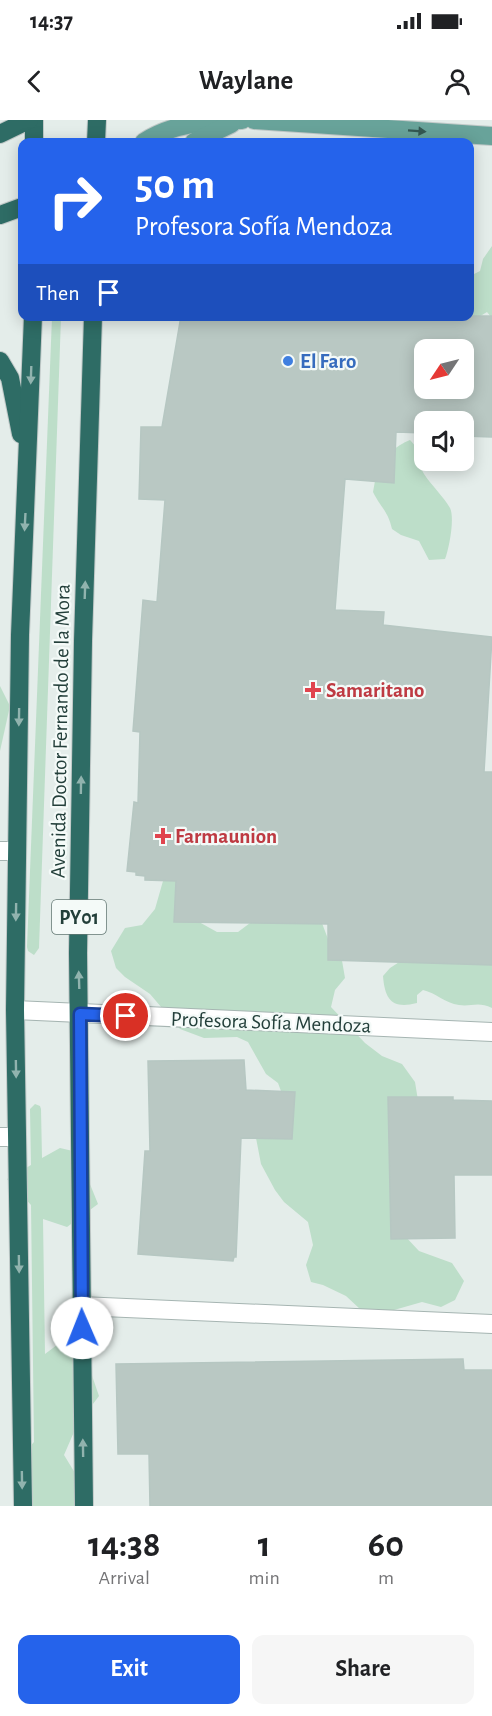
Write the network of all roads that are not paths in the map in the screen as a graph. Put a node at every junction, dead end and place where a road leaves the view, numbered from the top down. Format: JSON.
{"nodes":[{"id":1,"x":32,"y":120,"type":"edge"},
{"id":2,"x":97,"y":120,"type":"edge"},
{"id":3,"x":238,"y":120,"type":"edge"},
{"id":4,"x":242,"y":120,"type":"edge"},
{"id":5,"x":254,"y":120,"type":"edge"},
{"id":6,"x":0,"y":134,"type":"edge"},
{"id":7,"x":492,"y":136,"type":"edge"},
{"id":8,"x":34,"y":138,"type":"edge"},
{"id":9,"x":96,"y":138,"type":"edge"},
{"id":10,"x":150,"y":138,"type":"edge"},
{"id":11,"x":202,"y":138,"type":"edge"},
{"id":12,"x":18,"y":208,"type":"edge"},
{"id":13,"x":0,"y":215,"type":"edge"},
{"id":14,"x":33,"y":321,"type":"edge"},
{"id":15,"x":95,"y":321,"type":"edge"},
{"id":16,"x":0,"y":362,"type":"edge"},
{"id":17,"x":28,"y":464,"type":"junction"},
{"id":18,"x":8,"y":851,"type":"edge"},
{"id":19,"x":15,"y":1010,"type":"junction"},
{"id":20,"x":80,"y":1014,"type":"junction"},
{"id":21,"x":492,"y":1032,"type":"edge"},
{"id":22,"x":8,"y":1137,"type":"edge"},
{"id":23,"x":81,"y":1306,"type":"junction"},
{"id":24,"x":492,"y":1324,"type":"edge"},
{"id":25,"x":23,"y":1506,"type":"edge"},
{"id":26,"x":84,"y":1506,"type":"edge"}],
"edges":[{"from":1,"to":6,"type":"highway"},
{"from":1,"to":8,"type":"highway"},
{"from":2,"to":9,"type":"highway"},
{"from":3,"to":4,"type":"main road"},
{"from":3,"to":10,"type":"main road"},
{"from":3,"to":11,"type":"main road"},
{"from":5,"to":7,"type":"main road","one_way":true},
{"from":12,"to":13,"type":"highway"},
{"from":14,"to":17,"type":"highway","name":"Avenida Doctor Fernando de la Mora","one_way":true},
{"from":20,"to":15,"type":"highway","name":"Avenida Doctor Fernando de la Mora","number":"PY01","one_way":true},
{"from":16,"to":17,"type":"highway"},
{"from":17,"to":18,"type":"highway","name":"Avenida Doctor Fernando de la Mora","one_way":true},
{"from":18,"to":19,"type":"highway","name":"Avenida Doctor Fernando de la Mora","one_way":true},
{"from":19,"to":20,"type":"street","name":"Profesora Sofía Mendoza"},
{"from":19,"to":22,"type":"highway","name":"Avenida Doctor Fernando de la Mora","one_way":true},
{"from":20,"to":21,"type":"street","name":"Profesora Sofía Mendoza"},
{"from":20,"to":23,"type":"highway","name":"Avenida Doctor Fernando de la Mora","number":"PY01"},
{"from":22,"to":25,"type":"highway","name":"Avenida Doctor Fernando de la Mora","one_way":true},
{"from":23,"to":24,"type":"street"},
{"from":26,"to":23,"type":"highway","name":"Avenida Doctor Fernando de la Mora","number":"PY01","one_way":true}]}
